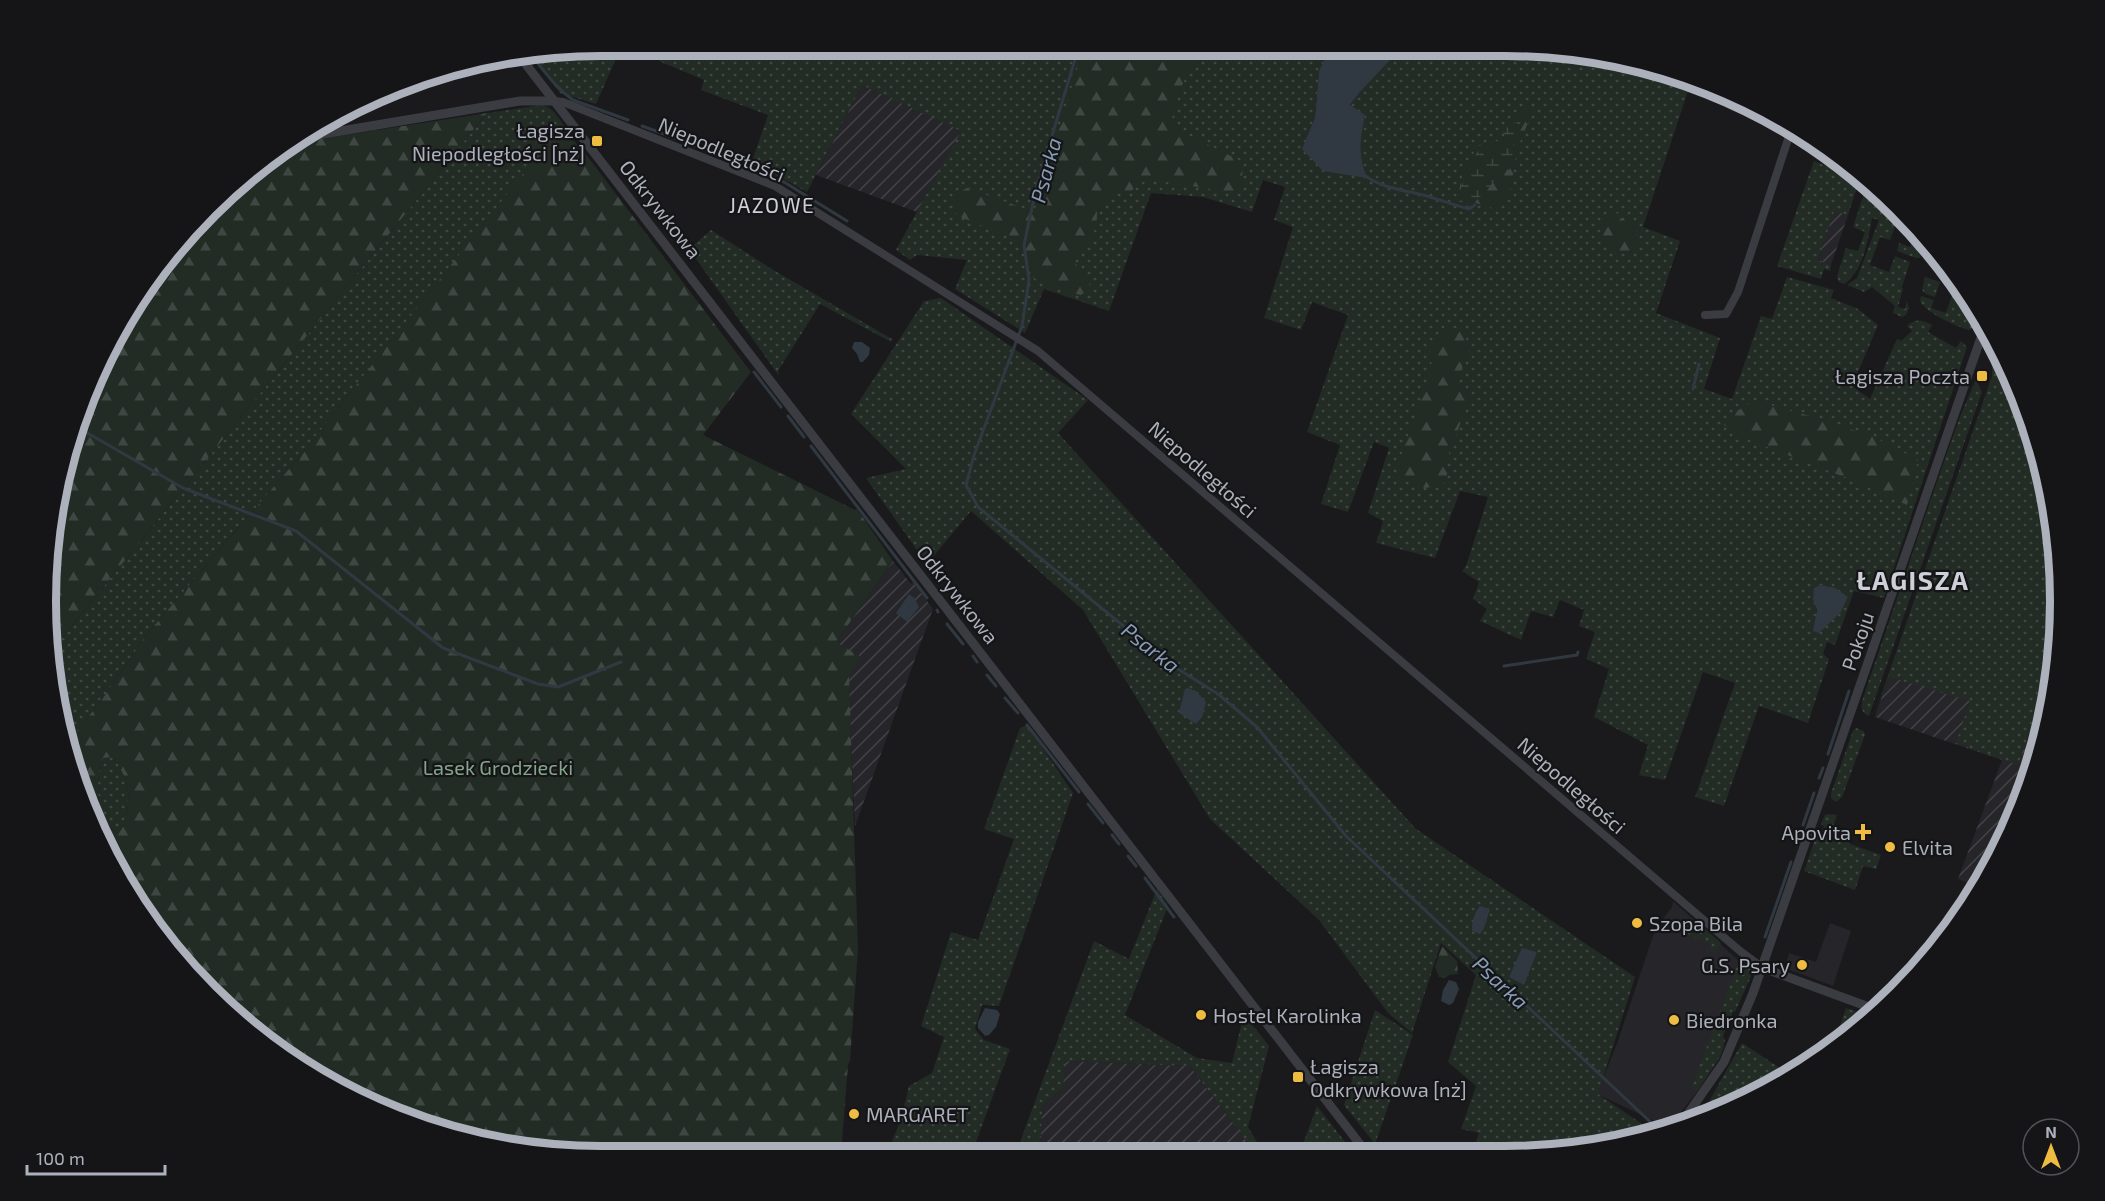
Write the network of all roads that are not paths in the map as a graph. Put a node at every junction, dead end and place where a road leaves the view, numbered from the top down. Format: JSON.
{"nodes":[{"id":1,"x":523,"y":61,"type":"edge"},
{"id":2,"x":554,"y":100,"type":"junction"},
{"id":3,"x":318,"y":135,"type":"edge"},
{"id":4,"x":1789,"y":136,"type":"edge"},
{"id":5,"x":1705,"y":315,"type":"dead end"},
{"id":6,"x":1981,"y":337,"type":"edge"},
{"id":7,"x":1763,"y":968,"type":"junction"},
{"id":8,"x":1868,"y":1007,"type":"edge"},
{"id":9,"x":1688,"y":1114,"type":"edge"},
{"id":10,"x":1361,"y":1146,"type":"edge"}],
"edges":[{"from":1,"to":2,"type":"street","name":"Odkrywkowa"},
{"from":2,"to":3,"type":"street"},
{"from":2,"to":7,"type":"street","name":"Niepodległości"},
{"from":2,"to":10,"type":"street","name":"Odkrywkowa"},
{"from":4,"to":5,"type":"street"},
{"from":6,"to":7,"type":"street","name":"Pokoju"},
{"from":7,"to":8,"type":"street"},
{"from":7,"to":9,"type":"street","name":"Pokoju"}]}
